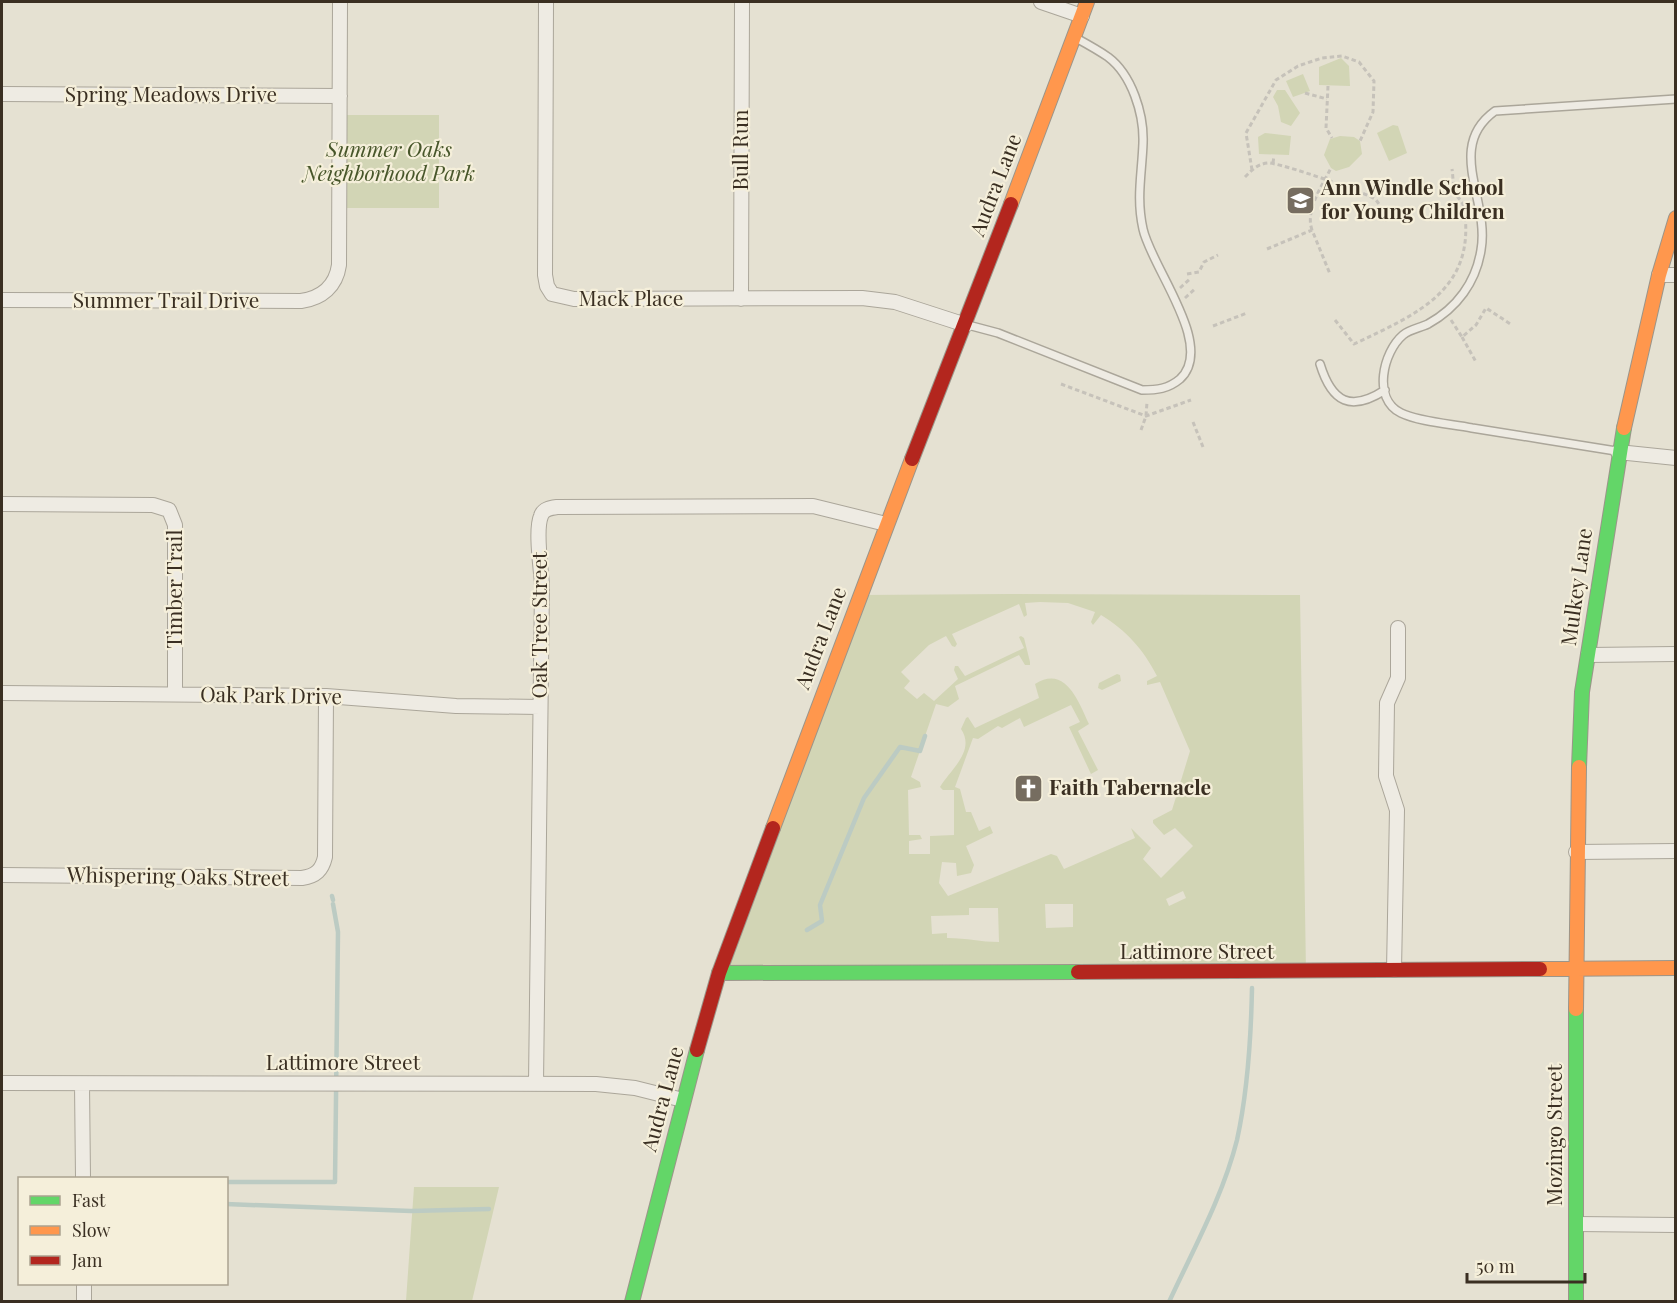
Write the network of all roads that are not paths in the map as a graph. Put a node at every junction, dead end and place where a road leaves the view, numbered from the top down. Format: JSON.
{"nodes":[{"id":1,"x":340,"y":2,"type":"edge"},
{"id":2,"x":546,"y":2,"type":"edge"},
{"id":3,"x":742,"y":2,"type":"edge"},
{"id":4,"x":1041,"y":2,"type":"edge"},
{"id":5,"x":1087,"y":2,"type":"edge"},
{"id":6,"x":1082,"y":16,"type":"junction"},
{"id":7,"x":1074,"y":37,"type":"junction"},
{"id":8,"x":2,"y":94,"type":"edge"},
{"id":9,"x":340,"y":96,"type":"junction"},
{"id":10,"x":1676,"y":99,"type":"edge"},
{"id":11,"x":1676,"y":218,"type":"edge"},
{"id":12,"x":1659,"y":274,"type":"junction"},
{"id":13,"x":1676,"y":275,"type":"edge"},
{"id":14,"x":741,"y":299,"type":"junction"},
{"id":15,"x":2,"y":300,"type":"edge"},
{"id":16,"x":966,"y":325,"type":"junction"},
{"id":17,"x":1320,"y":364,"type":"dead end"},
{"id":18,"x":1385,"y":390,"type":"junction"},
{"id":19,"x":1618,"y":452,"type":"junction"},
{"id":20,"x":1676,"y":458,"type":"edge"},
{"id":21,"x":2,"y":504,"type":"edge"},
{"id":22,"x":886,"y":524,"type":"junction"},
{"id":23,"x":1398,"y":628,"type":"dead end"},
{"id":24,"x":1676,"y":654,"type":"edge"},
{"id":25,"x":1588,"y":655,"type":"junction"},
{"id":26,"x":2,"y":693,"type":"edge"},
{"id":27,"x":175,"y":694,"type":"junction"},
{"id":28,"x":326,"y":696,"type":"junction"},
{"id":29,"x":540,"y":706,"type":"junction"},
{"id":30,"x":1676,"y":850,"type":"edge"},
{"id":31,"x":1576,"y":852,"type":"junction"},
{"id":32,"x":2,"y":875,"type":"edge"},
{"id":33,"x":1676,"y":968,"type":"edge"},
{"id":34,"x":1577,"y":969,"type":"junction"},
{"id":35,"x":1394,"y":970,"type":"junction"},
{"id":36,"x":719,"y":973,"type":"junction"},
{"id":37,"x":2,"y":1083,"type":"edge"},
{"id":38,"x":82,"y":1084,"type":"junction"},
{"id":39,"x":536,"y":1084,"type":"junction"},
{"id":40,"x":683,"y":1100,"type":"junction"},
{"id":41,"x":83,"y":1177,"type":"edge"},
{"id":42,"x":1576,"y":1224,"type":"junction"},
{"id":43,"x":1676,"y":1225,"type":"edge"},
{"id":44,"x":84,"y":1285,"type":"edge"},
{"id":45,"x":84,"y":1302,"type":"edge"},
{"id":46,"x":632,"y":1302,"type":"edge"},
{"id":47,"x":1576,"y":1302,"type":"edge"}],
"edges":[{"from":1,"to":9,"type":"street"},
{"from":2,"to":14,"type":"street","name":"Mack Place"},
{"from":3,"to":14,"type":"street","name":"Bull Run"},
{"from":4,"to":6,"type":"street"},
{"from":5,"to":6,"type":"street","name":"Audra Lane"},
{"from":6,"to":7,"type":"street","name":"Audra Lane"},
{"from":7,"to":16,"type":"street","name":"Audra Lane"},
{"from":7,"to":16,"type":"lane"},
{"from":8,"to":9,"type":"street","name":"Spring Meadows Drive"},
{"from":9,"to":15,"type":"street","name":"Summer Trail Drive"},
{"from":10,"to":18,"type":"lane"},
{"from":11,"to":12,"type":"street","name":"Mulkey Lane"},
{"from":12,"to":13,"type":"street"},
{"from":12,"to":19,"type":"street","name":"Mulkey Lane"},
{"from":14,"to":16,"type":"street","name":"Mack Place"},
{"from":16,"to":22,"type":"street","name":"Audra Lane"},
{"from":17,"to":18,"type":"lane"},
{"from":18,"to":19,"type":"lane"},
{"from":19,"to":20,"type":"street"},
{"from":19,"to":25,"type":"street","name":"Mulkey Lane"},
{"from":21,"to":27,"type":"street","name":"Timber Trail"},
{"from":22,"to":29,"type":"street","name":"Oak Tree Street"},
{"from":22,"to":36,"type":"street","name":"Audra Lane"},
{"from":23,"to":35,"type":"street"},
{"from":24,"to":25,"type":"street"},
{"from":25,"to":31,"type":"street","name":"Mulkey Lane"},
{"from":26,"to":27,"type":"street","name":"Oak Park Drive"},
{"from":27,"to":28,"type":"street","name":"Oak Park Drive"},
{"from":28,"to":29,"type":"street","name":"Oak Park Drive"},
{"from":28,"to":32,"type":"street","name":"Whispering Oaks Street"},
{"from":29,"to":39,"type":"street","name":"Oak Tree Street"},
{"from":30,"to":31,"type":"street"},
{"from":31,"to":34,"type":"street","name":"Mulkey Lane"},
{"from":33,"to":34,"type":"street","name":"Lattimore Street"},
{"from":34,"to":35,"type":"street","name":"Lattimore Street"},
{"from":34,"to":42,"type":"street","name":"Mozingo Street"},
{"from":35,"to":36,"type":"street","name":"Lattimore Street"},
{"from":36,"to":40,"type":"street","name":"Audra Lane"},
{"from":37,"to":38,"type":"street","name":"Lattimore Street"},
{"from":38,"to":39,"type":"street","name":"Lattimore Street"},
{"from":38,"to":41,"type":"street"},
{"from":39,"to":40,"type":"street","name":"Lattimore Street"},
{"from":40,"to":46,"type":"street","name":"Audra Lane"},
{"from":42,"to":43,"type":"street"},
{"from":42,"to":47,"type":"street","name":"Mozingo Street"},
{"from":44,"to":45,"type":"street"}]}
